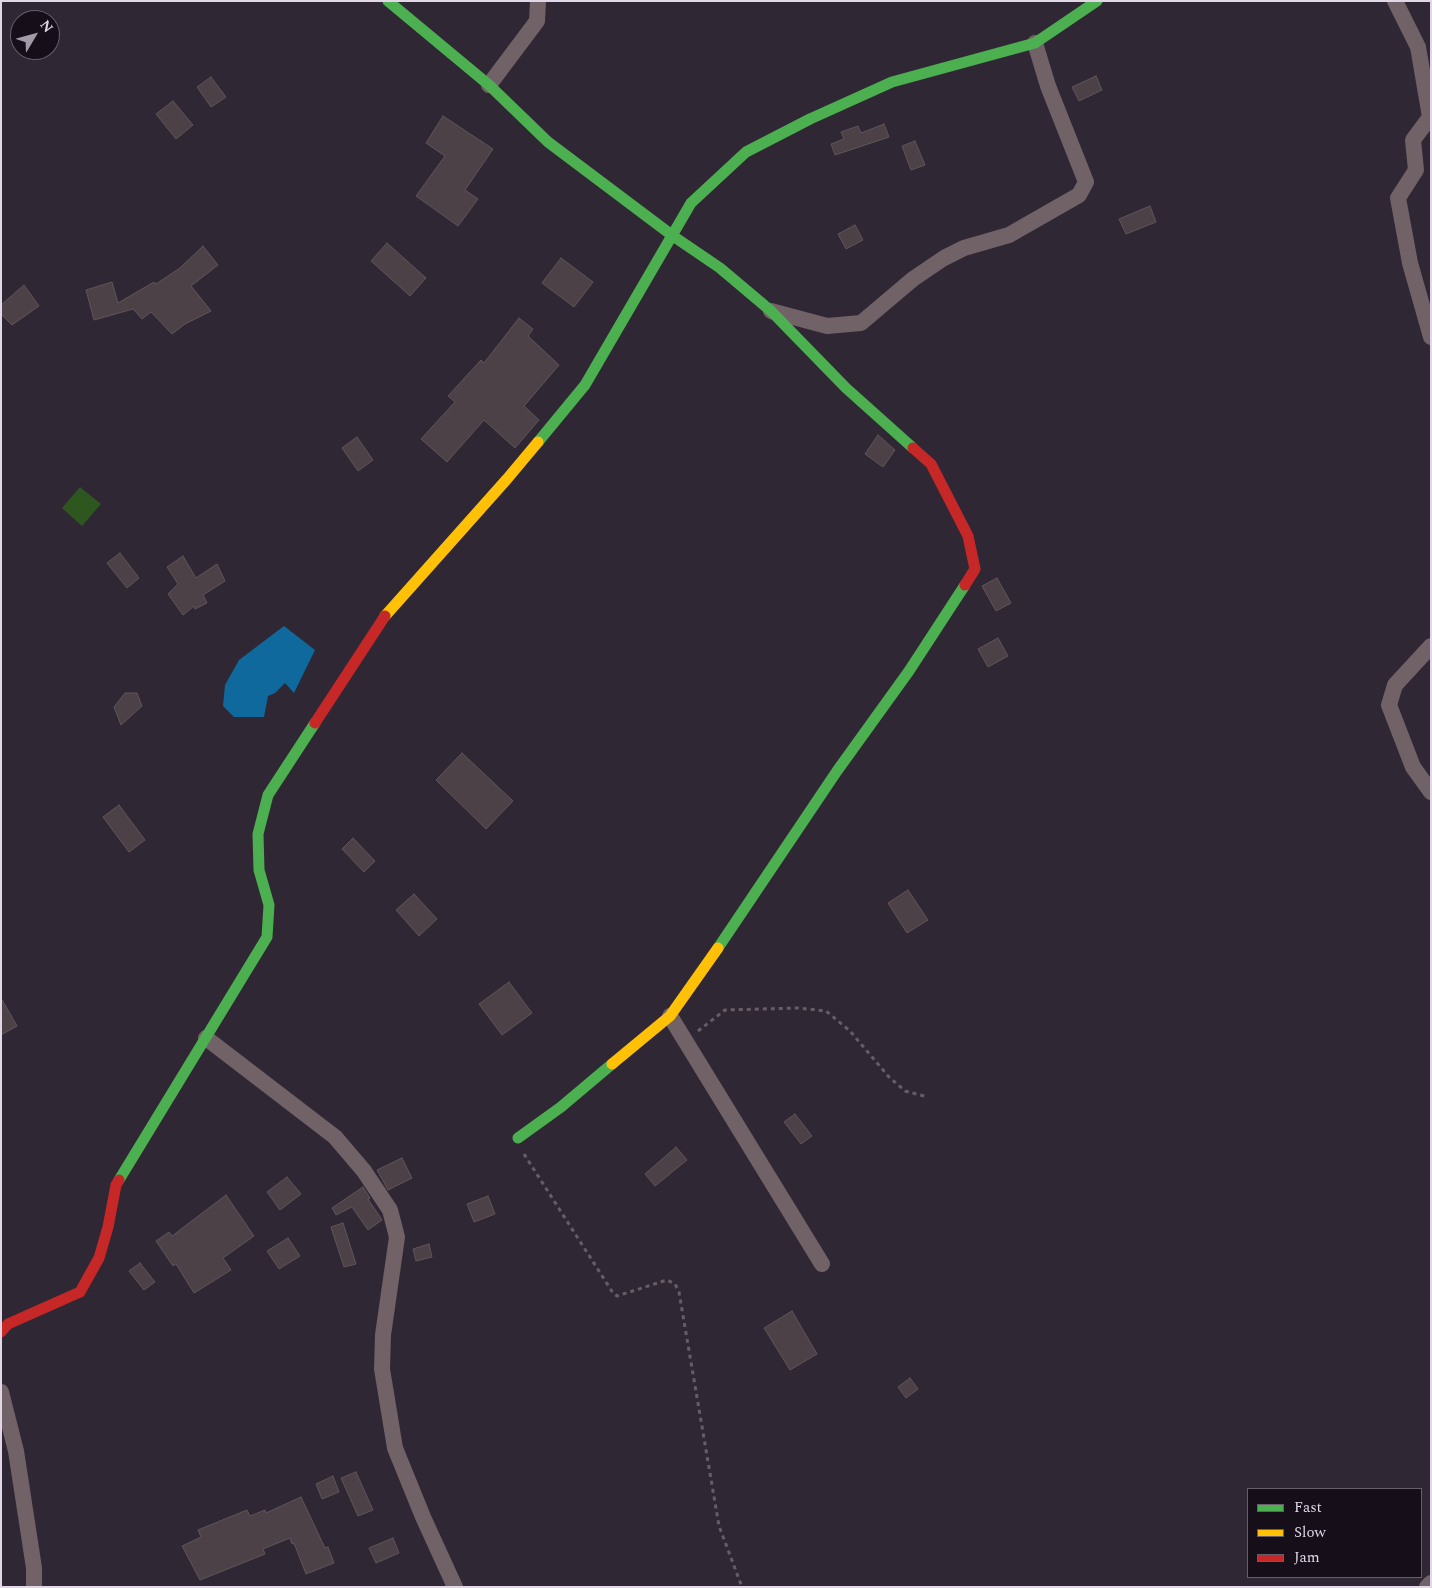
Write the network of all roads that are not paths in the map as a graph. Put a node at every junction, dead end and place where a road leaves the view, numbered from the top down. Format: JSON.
{"nodes":[{"id":1,"x":388,"y":1,"type":"edge"},
{"id":2,"x":538,"y":1,"type":"edge"},
{"id":3,"x":1097,"y":1,"type":"edge"},
{"id":4,"x":1395,"y":1,"type":"edge"},
{"id":5,"x":1035,"y":43,"type":"junction"},
{"id":6,"x":489,"y":85,"type":"junction"},
{"id":7,"x":673,"y":236,"type":"junction"},
{"id":8,"x":771,"y":311,"type":"junction"},
{"id":9,"x":1431,"y":337,"type":"edge"},
{"id":10,"x":1431,"y":646,"type":"edge"},
{"id":11,"x":1431,"y":792,"type":"edge"},
{"id":12,"x":670,"y":1016,"type":"junction"},
{"id":13,"x":206,"y":1038,"type":"junction"},
{"id":14,"x":518,"y":1138,"type":"road end"},
{"id":15,"x":822,"y":1264,"type":"dead end"},
{"id":16,"x":1,"y":1332,"type":"edge"},
{"id":17,"x":1,"y":1392,"type":"edge"},
{"id":18,"x":1431,"y":1583,"type":"edge"},
{"id":19,"x":34,"y":1587,"type":"edge"},
{"id":20,"x":455,"y":1587,"type":"edge"},
{"id":21,"x":1427,"y":1587,"type":"edge"}],
"edges":[{"from":1,"to":6,"type":"street"},
{"from":2,"to":6,"type":"street"},
{"from":3,"to":5,"type":"street"},
{"from":4,"to":9,"type":"street"},
{"from":5,"to":7,"type":"street"},
{"from":5,"to":8,"type":"street"},
{"from":6,"to":7,"type":"street"},
{"from":7,"to":8,"type":"street"},
{"from":7,"to":13,"type":"street"},
{"from":8,"to":12,"type":"street"},
{"from":10,"to":11,"type":"street"},
{"from":12,"to":14,"type":"street"},
{"from":12,"to":15,"type":"street"},
{"from":13,"to":16,"type":"street"},
{"from":13,"to":20,"type":"street"},
{"from":17,"to":19,"type":"street"},
{"from":18,"to":21,"type":"street"}]}
